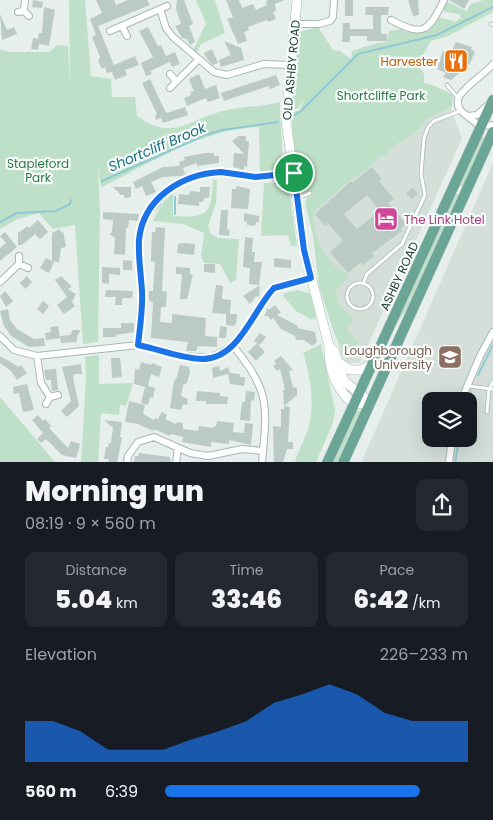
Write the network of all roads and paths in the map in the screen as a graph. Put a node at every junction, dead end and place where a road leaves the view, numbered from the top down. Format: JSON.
{"nodes":[{"id":1,"x":25,"y":0,"type":"edge"},
{"id":2,"x":297,"y":0,"type":"edge"},
{"id":3,"x":334,"y":0,"type":"edge"},
{"id":4,"x":444,"y":0,"type":"edge"},
{"id":5,"x":167,"y":6,"type":"dead end"},
{"id":6,"x":160,"y":9,"type":"junction"},
{"id":7,"x":24,"y":13,"type":"dead end"},
{"id":8,"x":391,"y":20,"type":"dead end"},
{"id":9,"x":295,"y":24,"type":"junction"},
{"id":10,"x":122,"y":26,"type":"junction"},
{"id":11,"x":110,"y":31,"type":"dead end"},
{"id":12,"x":127,"y":36,"type":"dead end"},
{"id":13,"x":198,"y":60,"type":"junction"},
{"id":14,"x":493,"y":64,"type":"edge"},
{"id":15,"x":291,"y":65,"type":"junction"},
{"id":16,"x":170,"y":74,"type":"dead end"},
{"id":17,"x":176,"y":81,"type":"junction"},
{"id":18,"x":447,"y":85,"type":"dead end"},
{"id":19,"x":170,"y":88,"type":"dead end"},
{"id":20,"x":458,"y":98,"type":"junction"},
{"id":21,"x":493,"y":100,"type":"edge"},
{"id":22,"x":460,"y":111,"type":"junction"},
{"id":23,"x":468,"y":116,"type":"junction"},
{"id":24,"x":493,"y":125,"type":"edge"},
{"id":25,"x":481,"y":127,"type":"junction"},
{"id":26,"x":493,"y":132,"type":"edge"},
{"id":27,"x":294,"y":173,"type":"junction"},
{"id":28,"x":310,"y":193,"type":"dead end"},
{"id":29,"x":298,"y":198,"type":"junction"},
{"id":30,"x":28,"y":268,"type":"dead end"},
{"id":31,"x":311,"y":278,"type":"junction"},
{"id":32,"x":0,"y":282,"type":"edge"},
{"id":33,"x":363,"y":284,"type":"junction"},
{"id":34,"x":493,"y":332,"type":"edge"},
{"id":35,"x":0,"y":336,"type":"edge"},
{"id":36,"x":138,"y":345,"type":"junction"},
{"id":37,"x":233,"y":346,"type":"junction"},
{"id":38,"x":329,"y":346,"type":"junction"},
{"id":39,"x":37,"y":356,"type":"junction"},
{"id":40,"x":338,"y":362,"type":"junction"},
{"id":41,"x":372,"y":364,"type":"junction"},
{"id":42,"x":493,"y":382,"type":"edge"},
{"id":43,"x":466,"y":386,"type":"junction"},
{"id":44,"x":491,"y":389,"type":"edge"},
{"id":45,"x":359,"y":392,"type":"junction"},
{"id":46,"x":464,"y":392,"type":"edge"},
{"id":47,"x":58,"y":394,"type":"dead end"},
{"id":48,"x":50,"y":397,"type":"junction"},
{"id":49,"x":370,"y":402,"type":"junction"},
{"id":50,"x":46,"y":404,"type":"dead end"},
{"id":51,"x":354,"y":404,"type":"junction"},
{"id":52,"x":491,"y":406,"type":"edge"},
{"id":53,"x":487,"y":412,"type":"dead end"},
{"id":54,"x":451,"y":447,"type":"edge"},
{"id":55,"x":178,"y":448,"type":"junction"},
{"id":56,"x":262,"y":451,"type":"junction"},
{"id":57,"x":127,"y":462,"type":"edge"},
{"id":58,"x":176,"y":462,"type":"edge"},
{"id":59,"x":262,"y":462,"type":"edge"},
{"id":60,"x":327,"y":462,"type":"edge"},
{"id":61,"x":343,"y":462,"type":"edge"},
{"id":62,"x":448,"y":462,"type":"edge"}],
"edges":[{"from":1,"to":7,"type":"street"},
{"from":2,"to":9,"type":"street","name":"OLD ASHBY ROAD"},
{"from":3,"to":9,"type":"street"},
{"from":4,"to":8,"type":"street"},
{"from":5,"to":6,"type":"street"},
{"from":6,"to":10,"type":"street"},
{"from":6,"to":13,"type":"street"},
{"from":9,"to":15,"type":"street","name":"OLD ASHBY ROAD"},
{"from":10,"to":11,"type":"street"},
{"from":10,"to":12,"type":"street"},
{"from":13,"to":15,"type":"street"},
{"from":13,"to":17,"type":"street"},
{"from":14,"to":20,"type":"street"},
{"from":15,"to":27,"type":"street","name":"OLD ASHBY ROAD"},
{"from":16,"to":17,"type":"street"},
{"from":17,"to":19,"type":"street"},
{"from":18,"to":20,"type":"lane"},
{"from":20,"to":22,"type":"street"},
{"from":21,"to":23,"type":"street"},
{"from":21,"to":25,"type":"main road","name":"ASHBY ROAD"},
{"from":22,"to":23,"type":"street"},
{"from":22,"to":33,"type":"lane"},
{"from":23,"to":25,"type":"street"},
{"from":24,"to":25,"type":"street"},
{"from":25,"to":41,"type":"main road","name":"ASHBY ROAD"},
{"from":26,"to":49,"type":"main road","name":"ASHBY ROAD"},
{"from":27,"to":29,"type":"street","name":"OLD ASHBY ROAD"},
{"from":27,"to":36,"type":"street"},
{"from":28,"to":29,"type":"lane"},
{"from":29,"to":31,"type":"street","name":"OLD ASHBY ROAD"},
{"from":30,"to":32,"type":"street"},
{"from":31,"to":37,"type":"street"},
{"from":31,"to":38,"type":"street","name":"OLD ASHBY ROAD"},
{"from":33,"to":33,"type":"lane"},
{"from":34,"to":43,"type":"street"},
{"from":35,"to":39,"type":"street"},
{"from":36,"to":37,"type":"street"},
{"from":36,"to":39,"type":"street"},
{"from":37,"to":56,"type":"street"},
{"from":38,"to":40,"type":"street","name":"OLD ASHBY ROAD"},
{"from":38,"to":51,"type":"street","name":"OLD ASHBY ROAD"},
{"from":39,"to":48,"type":"street"},
{"from":40,"to":41,"type":"street"},
{"from":40,"to":45,"type":"street","name":"OLD ASHBY ROAD"},
{"from":41,"to":45,"type":"main road","name":"ASHBY ROAD"},
{"from":42,"to":44,"type":"lane"},
{"from":43,"to":44,"type":"lane"},
{"from":43,"to":46,"type":"street"},
{"from":44,"to":52,"type":"lane"},
{"from":45,"to":49,"type":"street","name":"OLD ASHBY ROAD"},
{"from":45,"to":51,"type":"main road","name":"ASHBY ROAD"},
{"from":47,"to":48,"type":"street"},
{"from":48,"to":50,"type":"street"},
{"from":49,"to":51,"type":"street"},
{"from":49,"to":61,"type":"main road","name":"ASHBY ROAD"},
{"from":51,"to":60,"type":"main road","name":"ASHBY ROAD"},
{"from":52,"to":53,"type":"lane"},
{"from":54,"to":62,"type":"street"},
{"from":55,"to":56,"type":"street"},
{"from":55,"to":57,"type":"street"},
{"from":55,"to":58,"type":"street"},
{"from":56,"to":59,"type":"street"}]}
